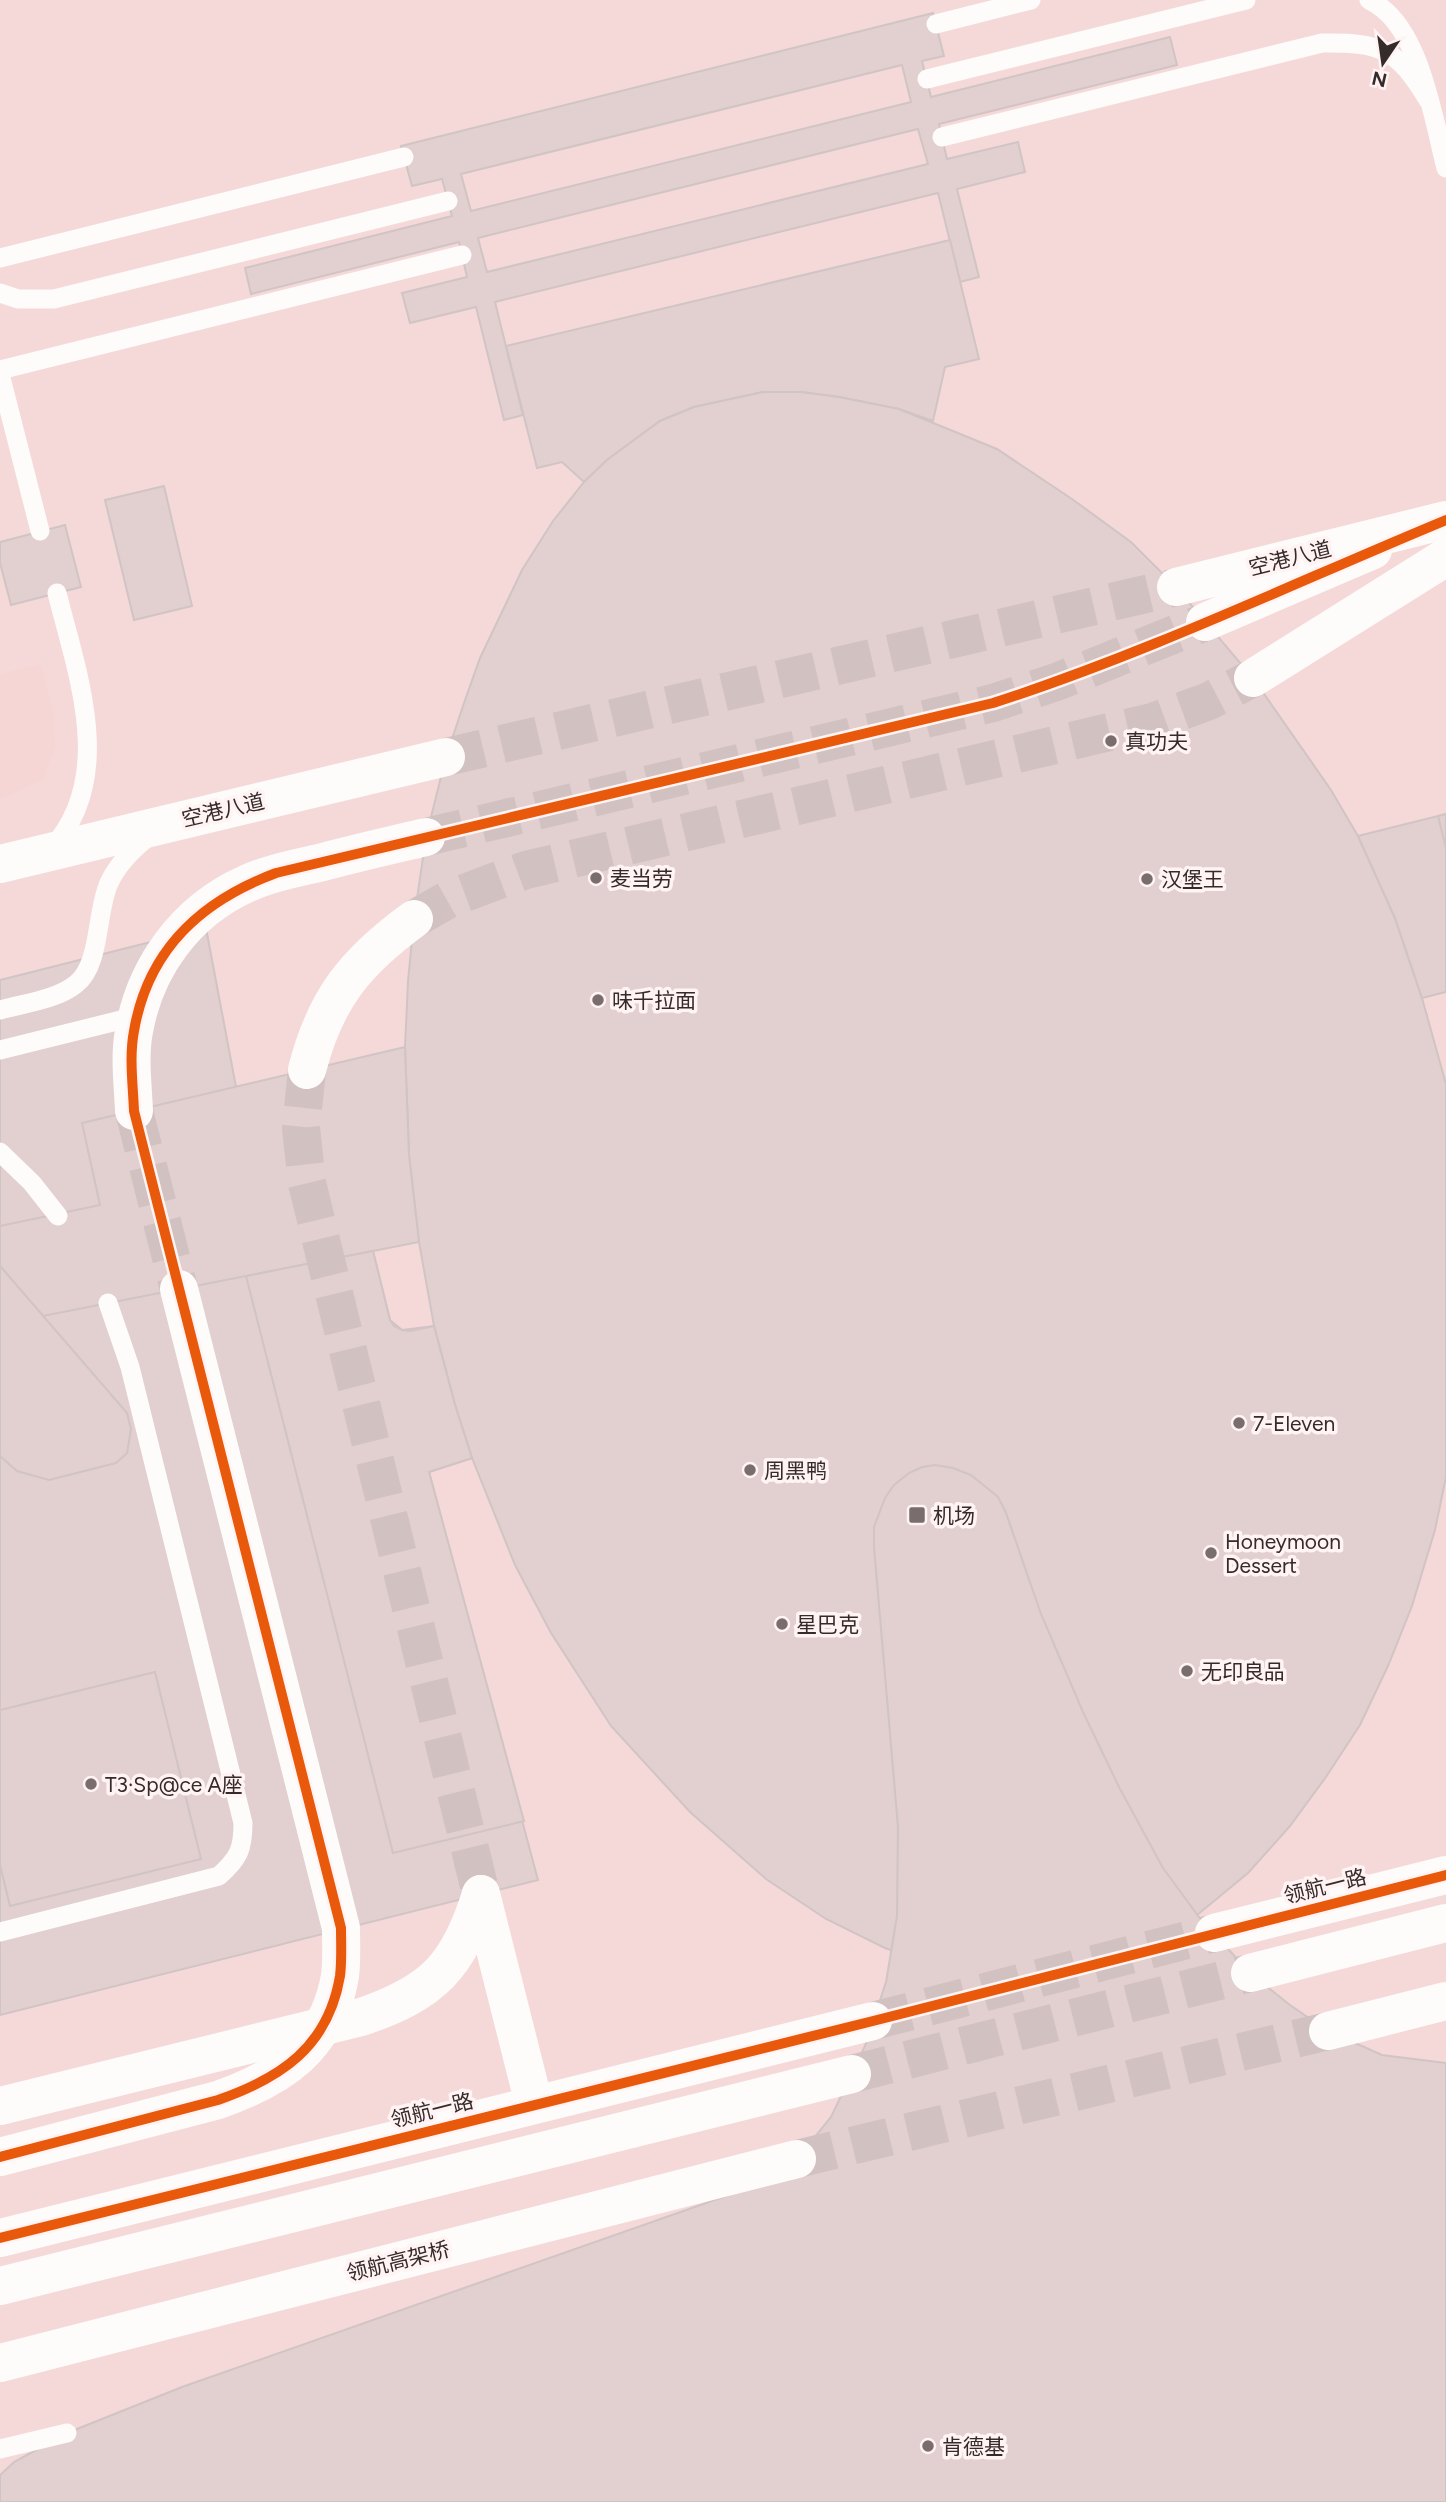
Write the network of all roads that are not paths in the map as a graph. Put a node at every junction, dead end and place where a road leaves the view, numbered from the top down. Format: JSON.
{"nodes":[{"id":1,"x":1031,"y":0,"type":"edge"},
{"id":2,"x":1247,"y":0,"type":"edge"},
{"id":3,"x":1369,"y":0,"type":"edge"},
{"id":4,"x":936,"y":24,"type":"dead end"},
{"id":5,"x":927,"y":79,"type":"dead end"},
{"id":6,"x":1428,"y":100,"type":"junction"},
{"id":7,"x":942,"y":137,"type":"dead end"},
{"id":8,"x":404,"y":157,"type":"dead end"},
{"id":9,"x":1446,"y":167,"type":"edge"},
{"id":10,"x":448,"y":201,"type":"dead end"},
{"id":11,"x":462,"y":255,"type":"dead end"},
{"id":12,"x":0,"y":258,"type":"edge"},
{"id":13,"x":0,"y":293,"type":"edge"},
{"id":14,"x":0,"y":372,"type":"edge"},
{"id":15,"x":1446,"y":520,"type":"edge"},
{"id":16,"x":40,"y":531,"type":"dead end"},
{"id":17,"x":1446,"y":557,"type":"edge"},
{"id":18,"x":1176,"y":587,"type":"tunnel mouth"},
{"id":19,"x":57,"y":593,"type":"dead end"},
{"id":20,"x":1205,"y":622,"type":"tunnel mouth"},
{"id":21,"x":1253,"y":678,"type":"tunnel mouth"},
{"id":22,"x":446,"y":757,"type":"tunnel mouth"},
{"id":23,"x":165,"y":824,"type":"junction"},
{"id":24,"x":426,"y":836,"type":"tunnel mouth"},
{"id":25,"x":48,"y":852,"type":"junction"},
{"id":26,"x":0,"y":864,"type":"edge"},
{"id":27,"x":414,"y":919,"type":"tunnel mouth"},
{"id":28,"x":0,"y":1010,"type":"edge"},
{"id":29,"x":137,"y":1016,"type":"junction"},
{"id":30,"x":0,"y":1050,"type":"edge"},
{"id":31,"x":307,"y":1070,"type":"tunnel mouth"},
{"id":32,"x":134,"y":1111,"type":"tunnel mouth"},
{"id":33,"x":0,"y":1152,"type":"edge"},
{"id":34,"x":58,"y":1216,"type":"dead end"},
{"id":35,"x":179,"y":1289,"type":"tunnel mouth"},
{"id":36,"x":108,"y":1303,"type":"dead end"},
{"id":37,"x":1446,"y":1875,"type":"edge"},
{"id":38,"x":1446,"y":1923,"type":"edge"},
{"id":39,"x":0,"y":1932,"type":"edge"},
{"id":40,"x":1214,"y":1933,"type":"tunnel mouth"},
{"id":41,"x":1250,"y":1973,"type":"tunnel mouth"},
{"id":42,"x":1446,"y":2001,"type":"edge"},
{"id":43,"x":873,"y":2021,"type":"tunnel mouth"},
{"id":44,"x":1328,"y":2031,"type":"tunnel mouth"},
{"id":45,"x":852,"y":2074,"type":"tunnel mouth"},
{"id":46,"x":534,"y":2104,"type":"junction"},
{"id":47,"x":0,"y":2106,"type":"edge"},
{"id":48,"x":0,"y":2157,"type":"edge"},
{"id":49,"x":797,"y":2159,"type":"tunnel mouth"},
{"id":50,"x":0,"y":2238,"type":"edge"},
{"id":51,"x":0,"y":2286,"type":"edge"},
{"id":52,"x":0,"y":2363,"type":"edge"},
{"id":53,"x":67,"y":2433,"type":"dead end"},
{"id":54,"x":0,"y":2449,"type":"edge"}],
"edges":[{"from":1,"to":4,"type":"lane"},
{"from":2,"to":5,"type":"lane"},
{"from":3,"to":6,"type":"lane"},
{"from":6,"to":7,"type":"lane"},
{"from":6,"to":9,"type":"lane"},
{"from":8,"to":12,"type":"lane"},
{"from":10,"to":13,"type":"lane"},
{"from":11,"to":14,"type":"lane"},
{"from":14,"to":16,"type":"lane"},
{"from":15,"to":18,"type":"street","name":"空港八道"},
{"from":15,"to":20,"type":"street"},
{"from":17,"to":21,"type":"street"},
{"from":19,"to":25,"type":"lane"},
{"from":22,"to":23,"type":"street","name":"空港八道"},
{"from":23,"to":25,"type":"street","name":"空港八道"},
{"from":23,"to":28,"type":"lane"},
{"from":24,"to":29,"type":"street"},
{"from":25,"to":26,"type":"street","name":"空港八道"},
{"from":27,"to":31,"type":"street"},
{"from":29,"to":30,"type":"lane"},
{"from":29,"to":32,"type":"street"},
{"from":33,"to":34,"type":"lane"},
{"from":35,"to":48,"type":"street"},
{"from":36,"to":39,"type":"lane"},
{"from":37,"to":40,"type":"street","name":"领航一路"},
{"from":38,"to":41,"type":"street"},
{"from":42,"to":44,"type":"street"},
{"from":43,"to":46,"type":"street","name":"领航一路"},
{"from":45,"to":51,"type":"street"},
{"from":46,"to":47,"type":"street"},
{"from":46,"to":50,"type":"street","name":"领航一路"},
{"from":49,"to":52,"type":"street","name":"领航高架桥"},
{"from":53,"to":54,"type":"lane"}]}
